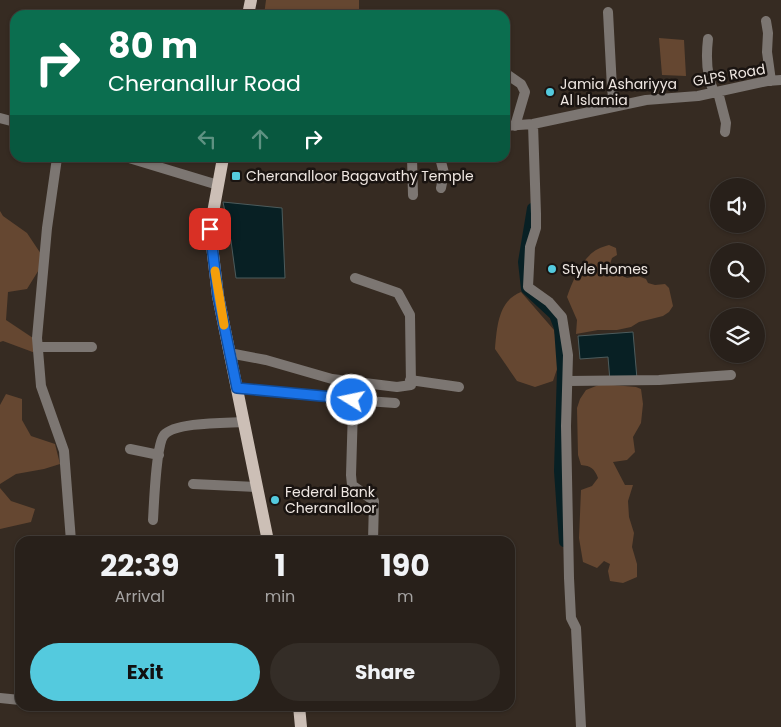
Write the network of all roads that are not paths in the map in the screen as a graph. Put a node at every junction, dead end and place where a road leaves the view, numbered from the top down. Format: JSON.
{"nodes":[{"id":1,"x":608,"y":12,"type":"dead end"},
{"id":2,"x":766,"y":21,"type":"dead end"},
{"id":3,"x":708,"y":39,"type":"dead end"},
{"id":4,"x":510,"y":76,"type":"edge"},
{"id":5,"x":776,"y":80,"type":"edge"},
{"id":6,"x":716,"y":92,"type":"junction"},
{"id":7,"x":614,"y":106,"type":"junction"},
{"id":8,"x":522,"y":125,"type":"edge"},
{"id":9,"x":725,"y":132,"type":"dead end"},
{"id":10,"x":56,"y":162,"type":"edge"},
{"id":11,"x":142,"y":162,"type":"edge"},
{"id":12,"x":221,"y":162,"type":"edge"},
{"id":13,"x":412,"y":162,"type":"edge"},
{"id":14,"x":441,"y":162,"type":"edge"},
{"id":15,"x":218,"y":185,"type":"junction"},
{"id":16,"x":441,"y":188,"type":"dead end"},
{"id":17,"x":413,"y":195,"type":"dead end"},
{"id":18,"x":355,"y":278,"type":"dead end"},
{"id":19,"x":38,"y":347,"type":"junction"},
{"id":20,"x":92,"y":347,"type":"dead end"},
{"id":21,"x":229,"y":353,"type":"junction"},
{"id":22,"x":731,"y":375,"type":"dead end"},
{"id":23,"x":410,"y":380,"type":"junction"},
{"id":24,"x":568,"y":381,"type":"junction"},
{"id":25,"x":459,"y":386,"type":"dead end"},
{"id":26,"x":237,"y":388,"type":"junction"},
{"id":27,"x":352,"y":400,"type":"junction"},
{"id":28,"x":395,"y":403,"type":"dead end"},
{"id":29,"x":243,"y":422,"type":"junction"},
{"id":30,"x":130,"y":449,"type":"dead end"},
{"id":31,"x":159,"y":455,"type":"junction"},
{"id":32,"x":193,"y":484,"type":"dead end"},
{"id":33,"x":257,"y":487,"type":"junction"},
{"id":34,"x":153,"y":520,"type":"dead end"},
{"id":35,"x":72,"y":536,"type":"edge"},
{"id":36,"x":267,"y":536,"type":"edge"},
{"id":37,"x":373,"y":536,"type":"edge"},
{"id":38,"x":0,"y":698,"type":"edge"},
{"id":39,"x":15,"y":700,"type":"edge"},
{"id":40,"x":299,"y":711,"type":"edge"},
{"id":41,"x":301,"y":727,"type":"edge"},
{"id":42,"x":581,"y":727,"type":"edge"}],
"edges":[{"from":1,"to":7,"type":"street"},
{"from":2,"to":5,"type":"street"},
{"from":3,"to":6,"type":"street"},
{"from":4,"to":8,"type":"street"},
{"from":5,"to":6,"type":"street","name":"GLPS Road"},
{"from":6,"to":7,"type":"street","name":"GLPS Road"},
{"from":6,"to":9,"type":"street"},
{"from":7,"to":8,"type":"street","name":"GLPS Road"},
{"from":8,"to":24,"type":"street"},
{"from":10,"to":19,"type":"street"},
{"from":11,"to":15,"type":"street"},
{"from":12,"to":15,"type":"main road"},
{"from":13,"to":17,"type":"street"},
{"from":14,"to":16,"type":"street"},
{"from":15,"to":21,"type":"main road"},
{"from":18,"to":23,"type":"street"},
{"from":19,"to":20,"type":"street"},
{"from":19,"to":35,"type":"street"},
{"from":21,"to":23,"type":"street"},
{"from":21,"to":26,"type":"main road"},
{"from":22,"to":24,"type":"street"},
{"from":23,"to":25,"type":"street"},
{"from":24,"to":42,"type":"street"},
{"from":26,"to":27,"type":"street"},
{"from":26,"to":29,"type":"main road"},
{"from":27,"to":28,"type":"street"},
{"from":27,"to":37,"type":"street"},
{"from":29,"to":31,"type":"street"},
{"from":29,"to":33,"type":"main road"},
{"from":30,"to":31,"type":"street"},
{"from":31,"to":34,"type":"street"},
{"from":32,"to":33,"type":"street"},
{"from":33,"to":36,"type":"main road"},
{"from":38,"to":39,"type":"street"},
{"from":40,"to":41,"type":"main road"}]}
